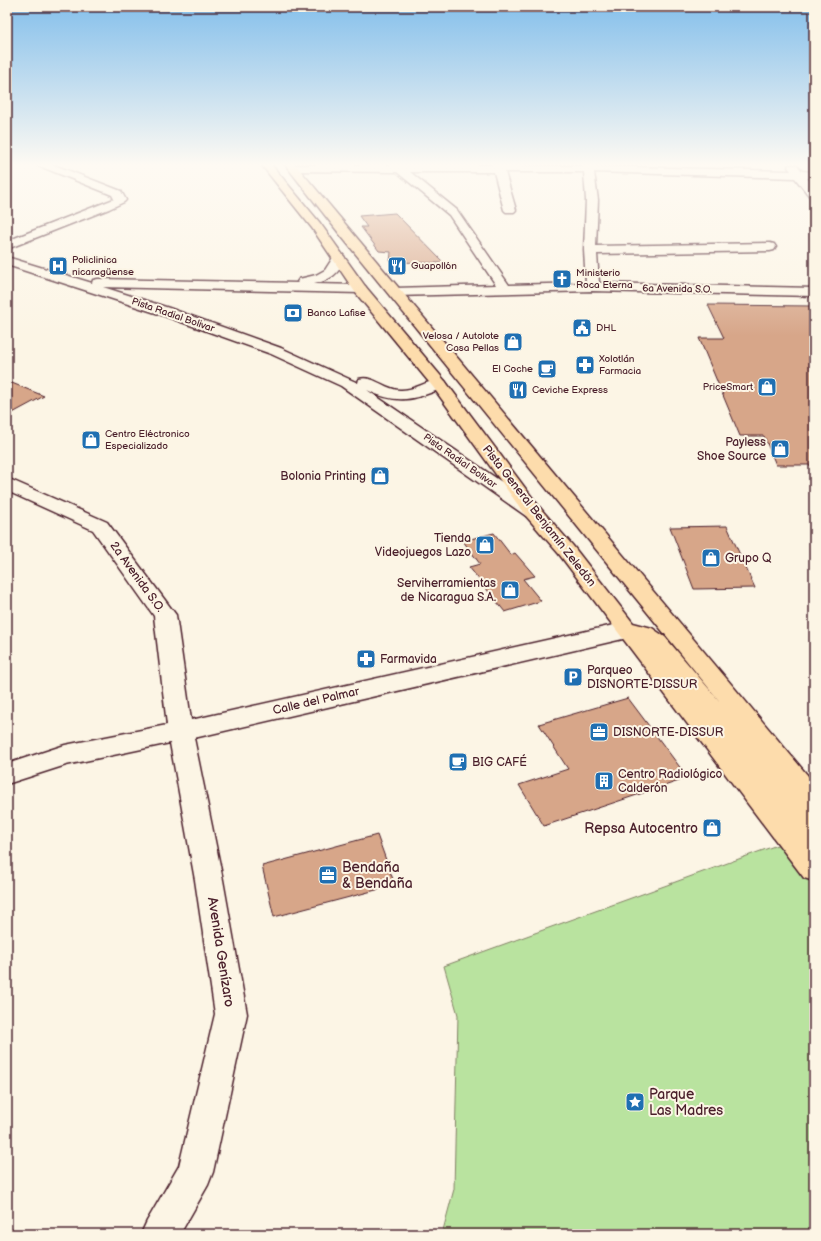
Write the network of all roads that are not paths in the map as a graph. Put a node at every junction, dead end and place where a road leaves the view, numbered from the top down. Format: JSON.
{"nodes":[{"id":1,"x":69,"y":221,"type":"edge"},
{"id":2,"x":311,"y":221,"type":"edge"},
{"id":3,"x":336,"y":221,"type":"edge"},
{"id":4,"x":458,"y":221,"type":"edge"},
{"id":5,"x":591,"y":221,"type":"edge"},
{"id":6,"x":319,"y":231,"type":"junction"},
{"id":7,"x":7,"y":245,"type":"edge"},
{"id":8,"x":770,"y":248,"type":"dead end"},
{"id":9,"x":590,"y":250,"type":"junction"},
{"id":10,"x":338,"y":259,"type":"junction"},
{"id":11,"x":7,"y":261,"type":"edge"},
{"id":12,"x":62,"y":279,"type":"junction"},
{"id":13,"x":212,"y":285,"type":"junction"},
{"id":14,"x":263,"y":286,"type":"junction"},
{"id":15,"x":593,"y":287,"type":"junction"},
{"id":16,"x":360,"y":289,"type":"junction"},
{"id":17,"x":505,"y":289,"type":"junction"},
{"id":18,"x":395,"y":292,"type":"junction"},
{"id":19,"x":814,"y":292,"type":"edge"},
{"id":20,"x":164,"y":311,"type":"junction"},
{"id":21,"x":415,"y":316,"type":"junction"},
{"id":22,"x":423,"y":339,"type":"junction"},
{"id":23,"x":276,"y":351,"type":"junction"},
{"id":24,"x":446,"y":366,"type":"junction"},
{"id":25,"x":469,"y":381,"type":"junction"},
{"id":26,"x":439,"y":384,"type":"junction"},
{"id":27,"x":7,"y":484,"type":"edge"},
{"id":28,"x":533,"y":512,"type":"junction"},
{"id":29,"x":627,"y":630,"type":"junction"},
{"id":30,"x":682,"y":640,"type":"junction"},
{"id":31,"x":180,"y":732,"type":"junction"},
{"id":32,"x":7,"y":774,"type":"edge"},
{"id":33,"x":814,"y":802,"type":"edge"},
{"id":34,"x":814,"y":834,"type":"edge"},
{"id":35,"x":814,"y":869,"type":"edge"},
{"id":36,"x":160,"y":1234,"type":"edge"}],
"edges":[{"from":1,"to":7,"type":"street"},
{"from":2,"to":6,"type":"main road","name":"Pista General Benjamín Zeledón"},
{"from":3,"to":18,"type":"main road"},
{"from":4,"to":17,"type":"street"},
{"from":5,"to":9,"type":"street"},
{"from":6,"to":10,"type":"main road","name":"Pista General Benjamín Zeledón"},
{"from":6,"to":18,"type":"main road"},
{"from":8,"to":9,"type":"street"},
{"from":9,"to":15,"type":"street"},
{"from":10,"to":14,"type":"street"},
{"from":10,"to":16,"type":"main road","name":"Pista General Benjamín Zeledón"},
{"from":11,"to":12,"type":"street"},
{"from":12,"to":13,"type":"street","name":"Pista Radial Bolivar"},
{"from":12,"to":20,"type":"street","name":"Pista Radial Bolivar"},
{"from":13,"to":14,"type":"street","name":"Pista Radial Bolivar"},
{"from":13,"to":20,"type":"street"},
{"from":14,"to":16,"type":"street","name":"Pista Radial Bolivar"},
{"from":15,"to":17,"type":"street","name":"6a Avenida S.O."},
{"from":15,"to":19,"type":"street","name":"6a Avenida S.O."},
{"from":16,"to":22,"type":"main road"},
{"from":16,"to":26,"type":"main road","name":"Pista General Benjamín Zeledón"},
{"from":17,"to":18,"type":"street","name":"6a Avenida S.O."},
{"from":18,"to":21,"type":"main road"},
{"from":20,"to":23,"type":"street","name":"Pista Radial Bolivar"},
{"from":21,"to":22,"type":"main road"},
{"from":21,"to":25,"type":"main road"},
{"from":22,"to":24,"type":"main road"},
{"from":23,"to":26,"type":"street"},
{"from":23,"to":28,"type":"street","name":"Pista Radial Bolivar"},
{"from":24,"to":25,"type":"main road"},
{"from":24,"to":26,"type":"main road"},
{"from":25,"to":30,"type":"main road"},
{"from":26,"to":28,"type":"main road","name":"Pista General Benjamín Zeledón"},
{"from":27,"to":31,"type":"street","name":"2a Avenida S.O."},
{"from":28,"to":29,"type":"main road","name":"Pista General Benjamín Zeledón"},
{"from":28,"to":30,"type":"main road"},
{"from":29,"to":31,"type":"street","name":"Calle del Palmar"},
{"from":29,"to":34,"type":"main road"},
{"from":29,"to":35,"type":"main road","name":"Pista General Benjamín Zeledón"},
{"from":30,"to":33,"type":"main road"},
{"from":31,"to":32,"type":"street","name":"Calle del Palmar"},
{"from":31,"to":36,"type":"street","name":"Avenida Genízaro"}]}
